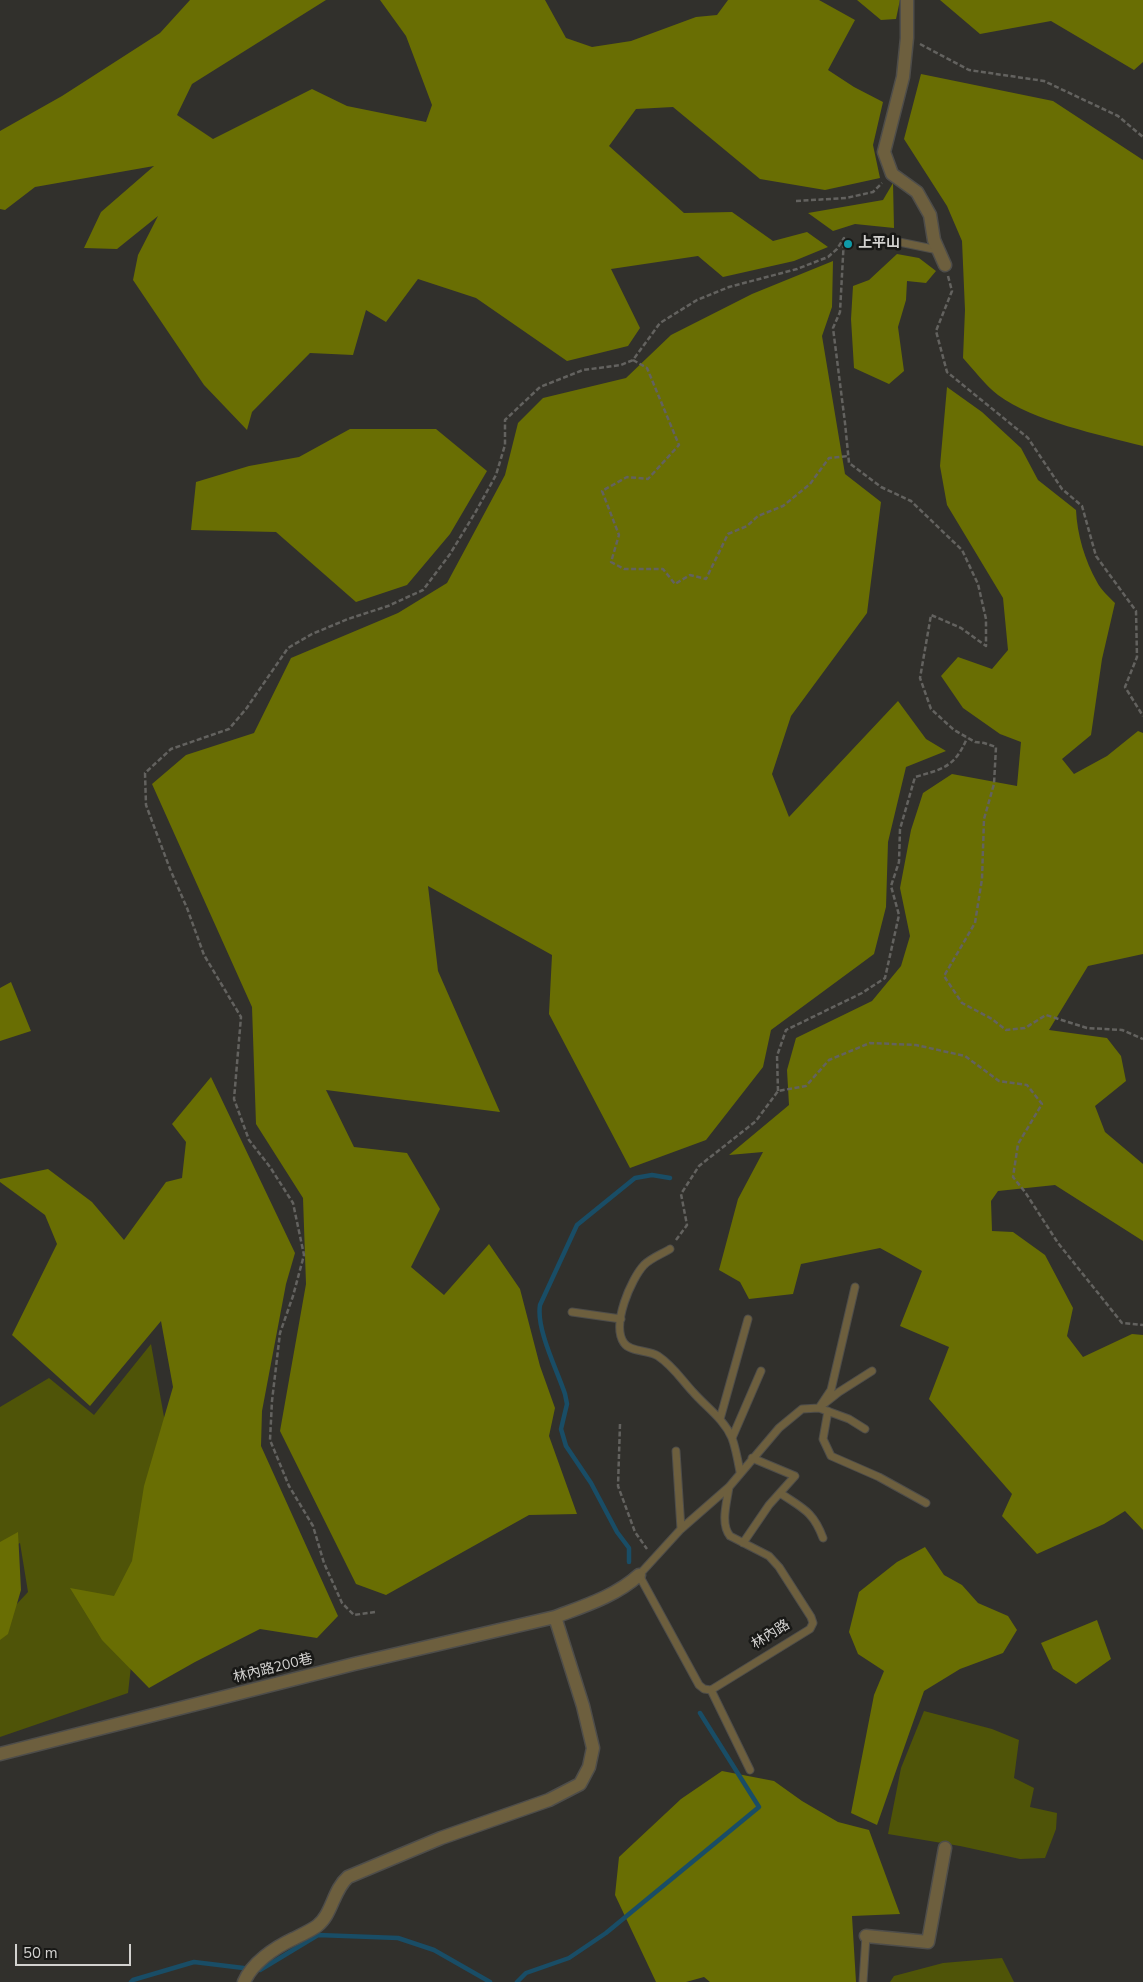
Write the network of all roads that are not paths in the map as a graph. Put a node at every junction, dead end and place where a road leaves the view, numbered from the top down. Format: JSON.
{"nodes":[{"id":1,"x":908,"y":0,"type":"edge"},
{"id":2,"x":898,"y":242,"type":"dead end"},
{"id":3,"x":938,"y":250,"type":"junction"},
{"id":4,"x":945,"y":265,"type":"road end"},
{"id":5,"x":670,"y":1249,"type":"road end"},
{"id":6,"x":855,"y":1287,"type":"dead end"},
{"id":7,"x":572,"y":1312,"type":"dead end"},
{"id":8,"x":748,"y":1319,"type":"dead end"},
{"id":9,"x":620,"y":1320,"type":"junction"},
{"id":10,"x":761,"y":1371,"type":"dead end"},
{"id":11,"x":872,"y":1371,"type":"dead end"},
{"id":12,"x":819,"y":1408,"type":"junction"},
{"id":13,"x":828,"y":1411,"type":"junction"},
{"id":14,"x":720,"y":1419,"type":"junction"},
{"id":15,"x":865,"y":1429,"type":"dead end"},
{"id":16,"x":732,"y":1438,"type":"junction"},
{"id":17,"x":676,"y":1451,"type":"dead end"},
{"id":18,"x":752,"y":1458,"type":"junction"},
{"id":19,"x":740,"y":1472,"type":"junction"},
{"id":20,"x":729,"y":1487,"type":"junction"},
{"id":21,"x":780,"y":1493,"type":"junction"},
{"id":22,"x":926,"y":1503,"type":"dead end"},
{"id":23,"x":681,"y":1529,"type":"junction"},
{"id":24,"x":823,"y":1538,"type":"dead end"},
{"id":25,"x":743,"y":1542,"type":"junction"},
{"id":26,"x":639,"y":1575,"type":"junction"},
{"id":27,"x":555,"y":1617,"type":"junction"},
{"id":28,"x":711,"y":1690,"type":"junction"},
{"id":29,"x":0,"y":1754,"type":"edge"},
{"id":30,"x":750,"y":1770,"type":"dead end"},
{"id":31,"x":946,"y":1848,"type":"dead end"},
{"id":32,"x":866,"y":1936,"type":"joint"},
{"id":33,"x":245,"y":1979,"type":"edge"},
{"id":34,"x":863,"y":1982,"type":"edge"}],
"edges":[{"from":1,"to":3,"type":"street"},
{"from":2,"to":3,"type":"lane"},
{"from":3,"to":4,"type":"street"},
{"from":5,"to":9,"type":"lane"},
{"from":6,"to":12,"type":"lane"},
{"from":7,"to":9,"type":"lane"},
{"from":8,"to":14,"type":"lane"},
{"from":9,"to":14,"type":"lane"},
{"from":10,"to":16,"type":"lane"},
{"from":11,"to":12,"type":"lane"},
{"from":12,"to":13,"type":"lane"},
{"from":12,"to":18,"type":"lane","name":"林內路"},
{"from":13,"to":15,"type":"lane"},
{"from":13,"to":22,"type":"lane"},
{"from":14,"to":16,"type":"lane"},
{"from":16,"to":19,"type":"lane"},
{"from":17,"to":23,"type":"lane"},
{"from":18,"to":19,"type":"lane","name":"林內路"},
{"from":18,"to":21,"type":"lane"},
{"from":19,"to":20,"type":"lane","name":"林內路"},
{"from":20,"to":23,"type":"lane","name":"林內路"},
{"from":20,"to":25,"type":"lane","name":"林內路"},
{"from":21,"to":24,"type":"lane"},
{"from":21,"to":25,"type":"lane"},
{"from":23,"to":26,"type":"lane","name":"林內路"},
{"from":25,"to":28,"type":"lane","name":"林內路"},
{"from":26,"to":27,"type":"street","name":"林內路"},
{"from":26,"to":28,"type":"lane"},
{"from":27,"to":29,"type":"street","name":"林內路200巷"},
{"from":27,"to":33,"type":"street"},
{"from":28,"to":30,"type":"lane"},
{"from":31,"to":32,"type":"street"},
{"from":32,"to":34,"type":"lane"}]}
